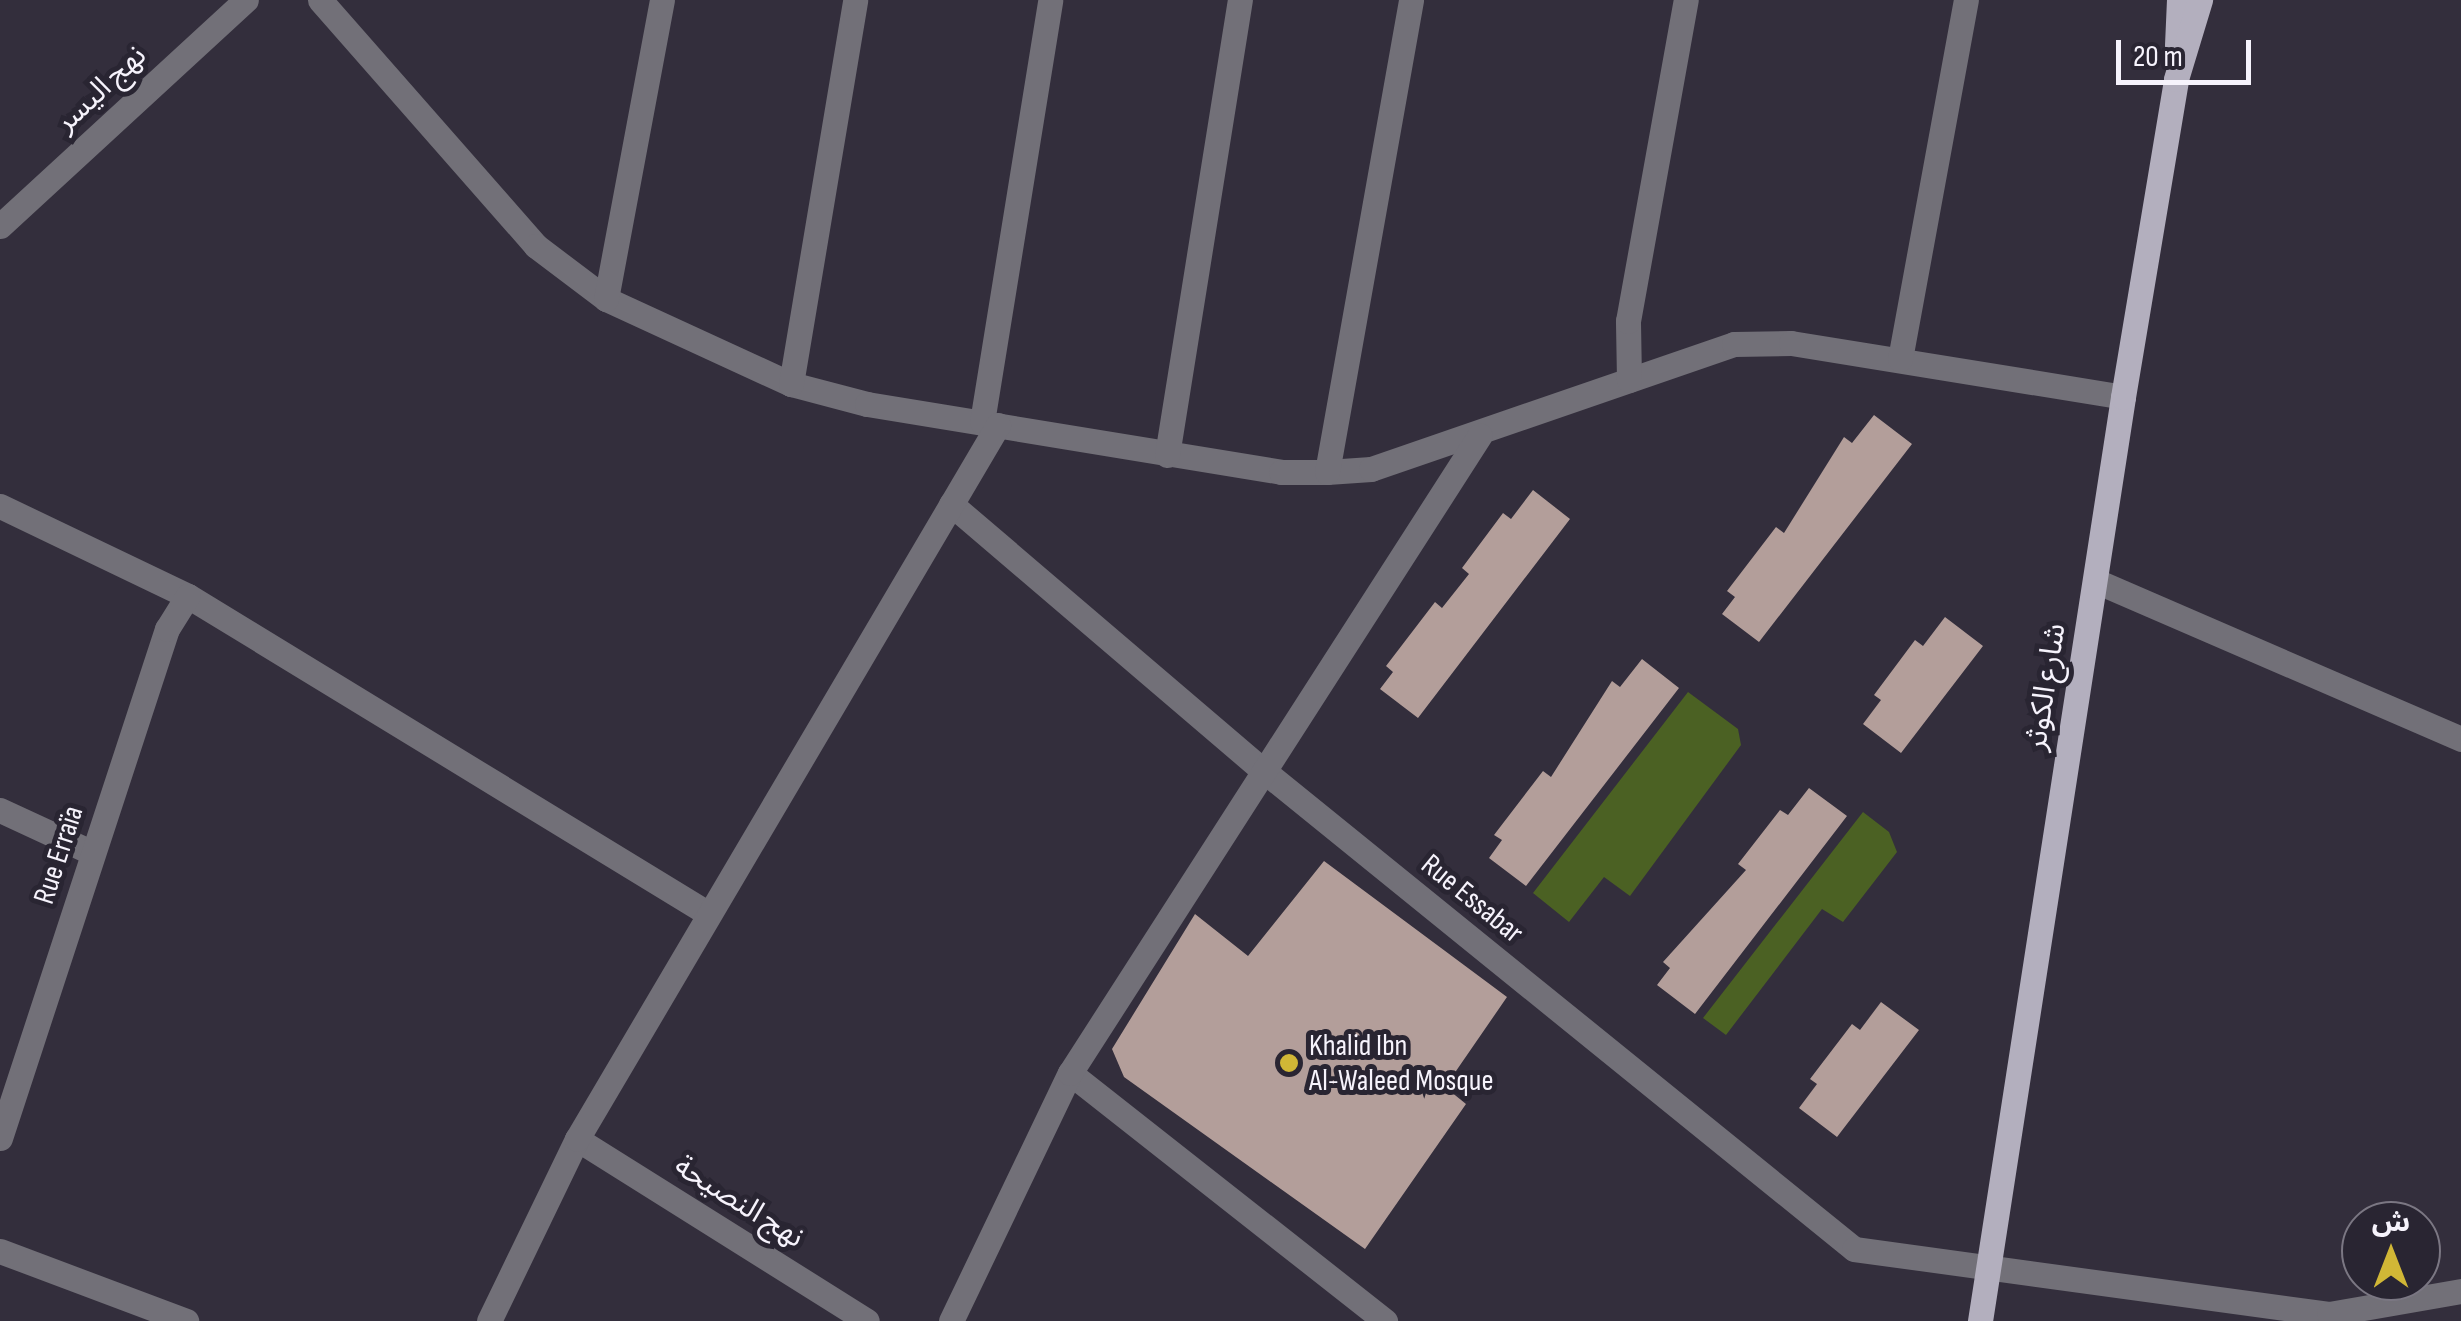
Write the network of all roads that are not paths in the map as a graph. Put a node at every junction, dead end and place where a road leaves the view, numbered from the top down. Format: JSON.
{"nodes":[{"id":1,"x":246,"y":0,"type":"edge"},
{"id":2,"x":320,"y":0,"type":"edge"},
{"id":3,"x":662,"y":0,"type":"edge"},
{"id":4,"x":856,"y":0,"type":"edge"},
{"id":5,"x":1050,"y":0,"type":"edge"},
{"id":6,"x":1240,"y":0,"type":"edge"},
{"id":7,"x":1412,"y":0,"type":"edge"},
{"id":8,"x":1686,"y":0,"type":"edge"},
{"id":9,"x":1966,"y":0,"type":"edge"},
{"id":10,"x":2178,"y":0,"type":"edge"},
{"id":11,"x":2200,"y":0,"type":"edge"},
{"id":12,"x":2176,"y":79,"type":"junction"},
{"id":13,"x":3,"y":217,"type":"edge"},
{"id":14,"x":606,"y":299,"type":"junction"},
{"id":15,"x":1900,"y":359,"type":"junction"},
{"id":16,"x":1629,"y":380,"type":"junction"},
{"id":17,"x":791,"y":384,"type":"junction"},
{"id":18,"x":2123,"y":396,"type":"junction"},
{"id":19,"x":990,"y":423,"type":"junction"},
{"id":20,"x":1480,"y":434,"type":"junction"},
{"id":21,"x":1167,"y":454,"type":"junction"},
{"id":22,"x":1326,"y":472,"type":"junction"},
{"id":23,"x":951,"y":504,"type":"junction"},
{"id":24,"x":0,"y":506,"type":"edge"},
{"id":25,"x":2096,"y":581,"type":"junction"},
{"id":26,"x":188,"y":596,"type":"junction"},
{"id":27,"x":2461,"y":740,"type":"edge"},
{"id":28,"x":1264,"y":771,"type":"junction"},
{"id":29,"x":0,"y":810,"type":"edge"},
{"id":30,"x":94,"y":853,"type":"junction"},
{"id":31,"x":710,"y":914,"type":"junction"},
{"id":32,"x":13,"y":1057,"type":"edge"},
{"id":33,"x":1070,"y":1073,"type":"junction"},
{"id":34,"x":0,"y":1138,"type":"edge"},
{"id":35,"x":578,"y":1139,"type":"junction"},
{"id":36,"x":0,"y":1252,"type":"edge"},
{"id":37,"x":1989,"y":1266,"type":"junction"},
{"id":38,"x":2461,"y":1291,"type":"edge"},
{"id":39,"x":1983,"y":1316,"type":"edge"},
{"id":40,"x":186,"y":1321,"type":"edge"},
{"id":41,"x":490,"y":1321,"type":"edge"},
{"id":42,"x":866,"y":1321,"type":"edge"},
{"id":43,"x":951,"y":1321,"type":"edge"},
{"id":44,"x":1385,"y":1321,"type":"edge"}],
"edges":[{"from":1,"to":13,"type":"street","name":"نهج اليسر"},
{"from":2,"to":14,"type":"street"},
{"from":3,"to":14,"type":"street"},
{"from":4,"to":17,"type":"street"},
{"from":5,"to":19,"type":"street"},
{"from":6,"to":21,"type":"street"},
{"from":7,"to":22,"type":"street"},
{"from":8,"to":16,"type":"street"},
{"from":9,"to":15,"type":"street"},
{"from":10,"to":12,"type":"main road","name":"شارع الكوثر"},
{"from":11,"to":12,"type":"main road","name":"شارع الكوثر"},
{"from":12,"to":18,"type":"main road","name":"شارع الكوثر"},
{"from":14,"to":17,"type":"street"},
{"from":15,"to":16,"type":"street"},
{"from":15,"to":18,"type":"street"},
{"from":16,"to":20,"type":"street"},
{"from":17,"to":19,"type":"street"},
{"from":18,"to":25,"type":"main road","name":"شارع الكوثر"},
{"from":19,"to":21,"type":"street"},
{"from":19,"to":23,"type":"street"},
{"from":20,"to":22,"type":"street"},
{"from":20,"to":28,"type":"street"},
{"from":21,"to":22,"type":"street"},
{"from":23,"to":28,"type":"street","name":"Rue Essabar"},
{"from":23,"to":31,"type":"street"},
{"from":24,"to":26,"type":"street"},
{"from":25,"to":27,"type":"street"},
{"from":25,"to":37,"type":"main road","name":"شارع الكوثر"},
{"from":26,"to":30,"type":"street","name":"Rue Erraïa"},
{"from":26,"to":31,"type":"street"},
{"from":28,"to":33,"type":"street"},
{"from":28,"to":37,"type":"street","name":"Rue Essabar"},
{"from":29,"to":30,"type":"street"},
{"from":30,"to":32,"type":"street","name":"Rue Erraïa"},
{"from":31,"to":35,"type":"street"},
{"from":32,"to":34,"type":"street","name":"Rue Erraïa"},
{"from":33,"to":43,"type":"street"},
{"from":33,"to":44,"type":"street"},
{"from":35,"to":41,"type":"street"},
{"from":35,"to":42,"type":"street","name":"نهج النصيحة"},
{"from":36,"to":40,"type":"street"},
{"from":37,"to":38,"type":"street","name":"Rue Essabar"},
{"from":37,"to":39,"type":"main road","name":"شارع الكوثر"}]}
